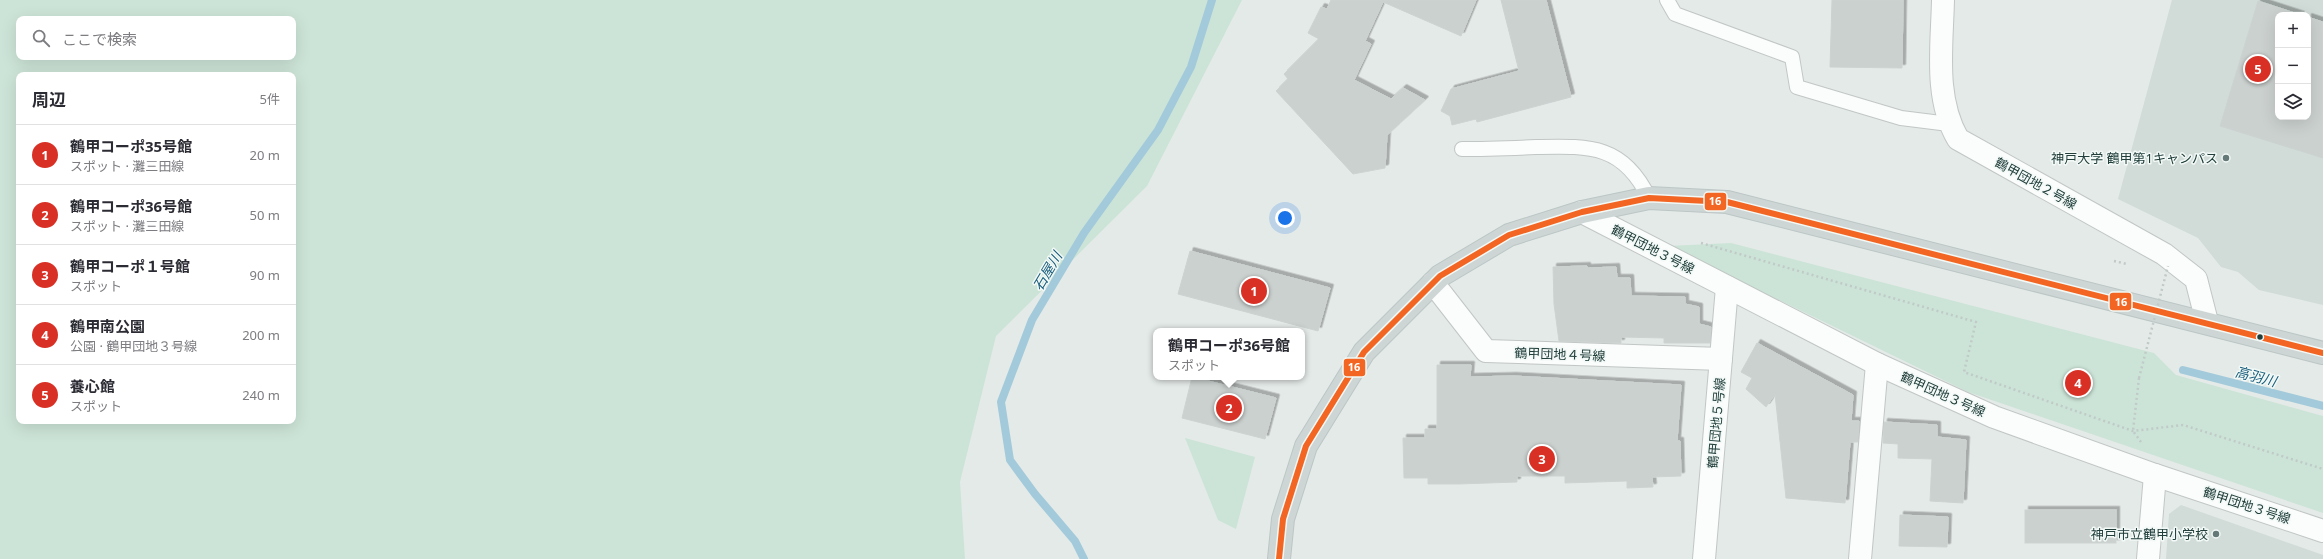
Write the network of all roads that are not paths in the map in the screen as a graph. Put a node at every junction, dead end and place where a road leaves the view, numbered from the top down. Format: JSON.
{"nodes":[{"id":1,"x":1667,"y":0,"type":"edge"},
{"id":2,"x":1943,"y":0,"type":"edge"},
{"id":3,"x":1949,"y":124,"type":"junction"},
{"id":4,"x":1462,"y":149,"type":"dead end"},
{"id":5,"x":1649,"y":198,"type":"junction"},
{"id":6,"x":1582,"y":212,"type":"junction"},
{"id":7,"x":1433,"y":283,"type":"junction"},
{"id":8,"x":1727,"y":287,"type":"junction"},
{"id":9,"x":2207,"y":322,"type":"junction"},
{"id":10,"x":2323,"y":352,"type":"edge"},
{"id":11,"x":1721,"y":359,"type":"junction"},
{"id":12,"x":1877,"y":364,"type":"junction"},
{"id":13,"x":2156,"y":475,"type":"junction"},
{"id":14,"x":2323,"y":531,"type":"edge"},
{"id":15,"x":1279,"y":559,"type":"edge"},
{"id":16,"x":1704,"y":559,"type":"edge"},
{"id":17,"x":1860,"y":559,"type":"edge"},
{"id":18,"x":2148,"y":559,"type":"edge"}],
"edges":[{"from":1,"to":3,"type":"lane"},
{"from":2,"to":3,"type":"street","name":"鶴甲団地２号線"},
{"from":3,"to":9,"type":"street","name":"鶴甲団地２号線"},
{"from":4,"to":5,"type":"lane"},
{"from":5,"to":6,"type":"main road"},
{"from":5,"to":9,"type":"main road"},
{"from":6,"to":7,"type":"main road"},
{"from":6,"to":8,"type":"street","name":"鶴甲団地３号線"},
{"from":7,"to":11,"type":"street","name":"鶴甲団地４号線"},
{"from":7,"to":15,"type":"main road"},
{"from":8,"to":11,"type":"street","name":"鶴甲団地５号線"},
{"from":8,"to":12,"type":"street","name":"鶴甲団地３号線"},
{"from":9,"to":10,"type":"main road"},
{"from":11,"to":16,"type":"street","name":"鶴甲団地５号線"},
{"from":12,"to":13,"type":"street","name":"鶴甲団地３号線"},
{"from":12,"to":17,"type":"street"},
{"from":13,"to":14,"type":"street","name":"鶴甲団地３号線"},
{"from":13,"to":18,"type":"street"}]}
